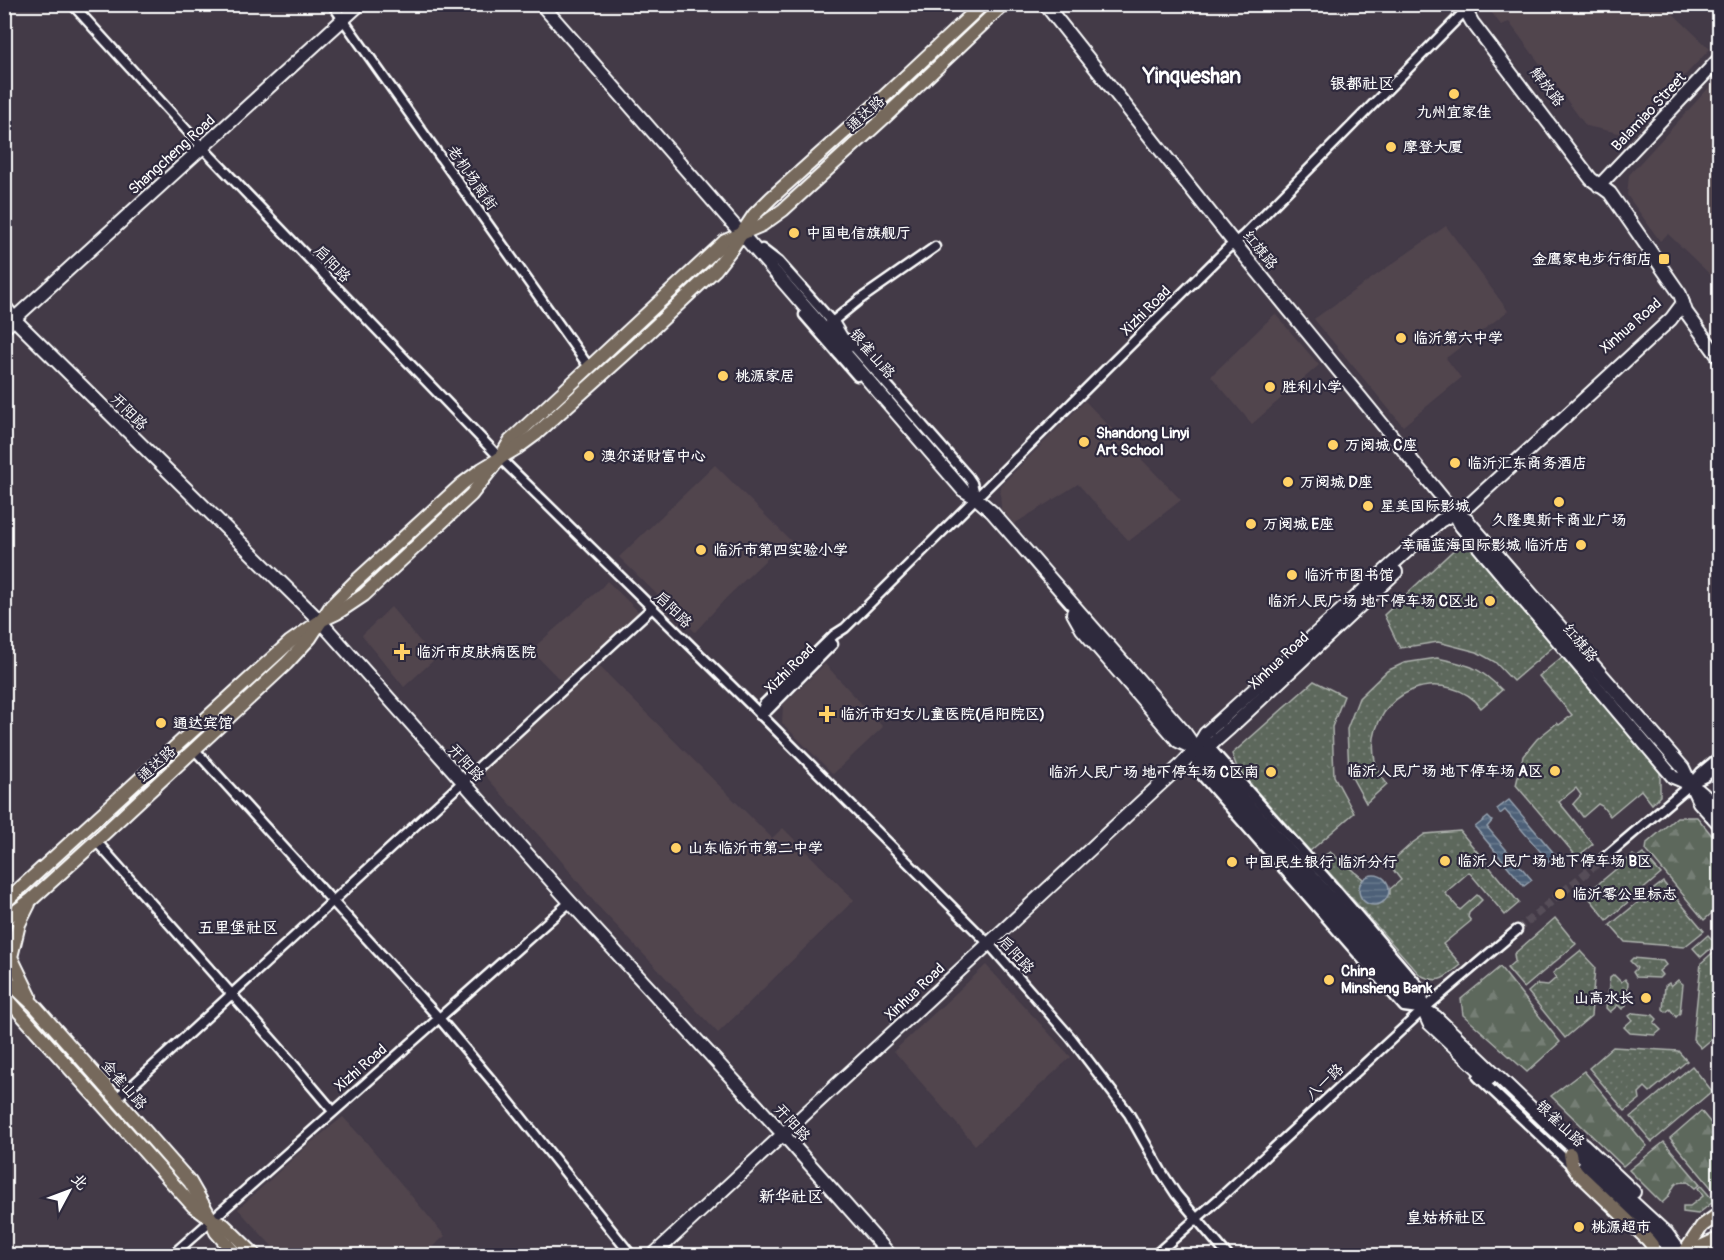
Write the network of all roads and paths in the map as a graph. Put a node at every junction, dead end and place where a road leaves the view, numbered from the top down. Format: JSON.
{"nodes":[{"id":1,"x":72,"y":4,"type":"edge"},
{"id":2,"x":332,"y":4,"type":"edge"},
{"id":3,"x":360,"y":4,"type":"edge"},
{"id":4,"x":541,"y":4,"type":"edge"},
{"id":5,"x":983,"y":4,"type":"edge"},
{"id":6,"x":1004,"y":4,"type":"edge"},
{"id":7,"x":1044,"y":4,"type":"edge"},
{"id":8,"x":1462,"y":7,"type":"edge"},
{"id":9,"x":343,"y":20,"type":"junction"},
{"id":10,"x":1717,"y":67,"type":"edge"},
{"id":11,"x":202,"y":147,"type":"junction"},
{"id":12,"x":1599,"y":186,"type":"junction"},
{"id":13,"x":741,"y":233,"type":"junction"},
{"id":14,"x":1234,"y":242,"type":"junction"},
{"id":15,"x":935,"y":247,"type":"dead end"},
{"id":16,"x":760,"y":251,"type":"junction"},
{"id":17,"x":1683,"y":303,"type":"junction"},
{"id":18,"x":4,"y":305,"type":"edge"},
{"id":19,"x":14,"y":319,"type":"junction"},
{"id":20,"x":832,"y":322,"type":"junction"},
{"id":21,"x":4,"y":328,"type":"edge"},
{"id":22,"x":831,"y":347,"type":"junction"},
{"id":23,"x":1719,"y":347,"type":"edge"},
{"id":24,"x":849,"y":354,"type":"junction"},
{"id":25,"x":1719,"y":359,"type":"edge"},
{"id":26,"x":590,"y":367,"type":"junction"},
{"id":27,"x":500,"y":458,"type":"junction"},
{"id":28,"x":976,"y":498,"type":"junction"},
{"id":29,"x":1454,"y":512,"type":"junction"},
{"id":30,"x":652,"y":608,"type":"junction"},
{"id":31,"x":320,"y":621,"type":"junction"},
{"id":32,"x":760,"y":715,"type":"junction"},
{"id":33,"x":194,"y":749,"type":"junction"},
{"id":34,"x":1196,"y":749,"type":"junction"},
{"id":35,"x":1719,"y":756,"type":"edge"},
{"id":36,"x":1719,"y":765,"type":"edge"},
{"id":37,"x":463,"y":782,"type":"junction"},
{"id":38,"x":1691,"y":784,"type":"junction"},
{"id":39,"x":1719,"y":812,"type":"edge"},
{"id":40,"x":1719,"y":825,"type":"edge"},
{"id":41,"x":96,"y":841,"type":"junction"},
{"id":42,"x":1604,"y":858,"type":"tunnel mouth"},
{"id":43,"x":24,"y":885,"type":"junction"},
{"id":44,"x":4,"y":897,"type":"edge"},
{"id":45,"x":32,"y":899,"type":"junction"},
{"id":46,"x":333,"y":901,"type":"junction"},
{"id":47,"x":570,"y":902,"type":"junction"},
{"id":48,"x":4,"y":903,"type":"edge"},
{"id":49,"x":4,"y":920,"type":"edge"},
{"id":50,"x":1517,"y":930,"type":"tunnel mouth"},
{"id":51,"x":988,"y":944,"type":"junction"},
{"id":52,"x":4,"y":976,"type":"edge"},
{"id":53,"x":231,"y":994,"type":"junction"},
{"id":54,"x":4,"y":995,"type":"edge"},
{"id":55,"x":34,"y":1005,"type":"junction"},
{"id":56,"x":4,"y":1006,"type":"edge"},
{"id":57,"x":1424,"y":1009,"type":"junction"},
{"id":58,"x":439,"y":1018,"type":"junction"},
{"id":59,"x":26,"y":1020,"type":"junction"},
{"id":60,"x":116,"y":1098,"type":"junction"},
{"id":61,"x":333,"y":1111,"type":"junction"},
{"id":62,"x":1551,"y":1127,"type":"junction"},
{"id":63,"x":783,"y":1134,"type":"junction"},
{"id":64,"x":1584,"y":1145,"type":"junction"},
{"id":65,"x":1571,"y":1160,"type":"junction"},
{"id":66,"x":1719,"y":1213,"type":"edge"},
{"id":67,"x":1195,"y":1218,"type":"junction"},
{"id":68,"x":212,"y":1220,"type":"junction"},
{"id":69,"x":1719,"y":1238,"type":"edge"},
{"id":70,"x":1683,"y":1255,"type":"edge"},
{"id":71,"x":171,"y":1256,"type":"edge"},
{"id":72,"x":237,"y":1256,"type":"edge"},
{"id":73,"x":256,"y":1256,"type":"edge"},
{"id":74,"x":632,"y":1256,"type":"edge"},
{"id":75,"x":652,"y":1256,"type":"edge"},
{"id":76,"x":891,"y":1256,"type":"edge"},
{"id":77,"x":1154,"y":1256,"type":"edge"},
{"id":78,"x":1228,"y":1256,"type":"edge"},
{"id":79,"x":1653,"y":1256,"type":"edge"}],
"edges":[{"from":1,"to":11,"type":"street","name":"启阳路"},
{"from":2,"to":9,"type":"street","name":"老机场南街"},
{"from":3,"to":9,"type":"main road","name":"Shangcheng Road"},
{"from":4,"to":13,"type":"main road","name":"银雀山路"},
{"from":5,"to":13,"type":"main road","name":"通达路"},
{"from":6,"to":13,"type":"main road","name":"通达路"},
{"from":7,"to":14,"type":"main road","name":"红旗路"},
{"from":8,"to":12,"type":"main road","name":"解放路"},
{"from":8,"to":14,"type":"street","name":"Xizhi Road"},
{"from":9,"to":11,"type":"main road","name":"Shangcheng Road"},
{"from":9,"to":26,"type":"street","name":"老机场南街"},
{"from":10,"to":12,"type":"main road","name":"Balamiao Street"},
{"from":11,"to":19,"type":"main road","name":"Shangcheng Road"},
{"from":11,"to":27,"type":"street","name":"启阳路"},
{"from":12,"to":17,"type":"main road","name":"解放路"},
{"from":13,"to":16,"type":"main road","name":"银雀山路"},
{"from":13,"to":26,"type":"main road","name":"通达路"},
{"from":13,"to":27,"type":"main road","name":"通达路"},
{"from":14,"to":28,"type":"street","name":"Xizhi Road"},
{"from":14,"to":29,"type":"main road","name":"红旗路"},
{"from":15,"to":20,"type":"street"},
{"from":16,"to":20,"type":"street"},
{"from":16,"to":22,"type":"street"},
{"from":16,"to":24,"type":"main road","name":"银雀山路"},
{"from":17,"to":23,"type":"main road","name":"解放路"},
{"from":17,"to":25,"type":"main road","name":"解放路"},
{"from":17,"to":29,"type":"main road","name":"Xinhua Road"},
{"from":18,"to":19,"type":"main road","name":"开阳路"},
{"from":19,"to":21,"type":"main road","name":"Shangcheng Road"},
{"from":19,"to":31,"type":"main road","name":"开阳路"},
{"from":20,"to":24,"type":"main road"},
{"from":20,"to":28,"type":"street"},
{"from":22,"to":24,"type":"main road"},
{"from":22,"to":28,"type":"street"},
{"from":24,"to":28,"type":"main road","name":"银雀山路"},
{"from":26,"to":27,"type":"main road","name":"通达路"},
{"from":27,"to":30,"type":"street","name":"启阳路"},
{"from":27,"to":31,"type":"main road","name":"通达路"},
{"from":28,"to":32,"type":"street","name":"Xizhi Road"},
{"from":28,"to":34,"type":"main road","name":"银雀山路"},
{"from":28,"to":34,"type":"main road","name":"银雀山路"},
{"from":29,"to":34,"type":"main road","name":"Xinhua Road"},
{"from":29,"to":38,"type":"main road","name":"红旗路"},
{"from":30,"to":32,"type":"street","name":"启阳路"},
{"from":30,"to":37,"type":"street"},
{"from":31,"to":33,"type":"main road","name":"通达路"},
{"from":31,"to":37,"type":"main road","name":"开阳路"},
{"from":31,"to":43,"type":"main road","name":"通达路"},
{"from":32,"to":51,"type":"street","name":"启阳路"},
{"from":33,"to":41,"type":"main road","name":"通达路"},
{"from":33,"to":46,"type":"street"},
{"from":34,"to":51,"type":"main road","name":"Xinhua Road"},
{"from":34,"to":57,"type":"main road","name":"银雀山路"},
{"from":35,"to":38,"type":"street"},
{"from":36,"to":38,"type":"street"},
{"from":37,"to":46,"type":"street"},
{"from":37,"to":47,"type":"main road","name":"开阳路"},
{"from":38,"to":39,"type":"main road","name":"红旗路"},
{"from":38,"to":40,"type":"main road","name":"红旗路"},
{"from":38,"to":42,"type":"street"},
{"from":41,"to":45,"type":"main road","name":"通达路"},
{"from":41,"to":53,"type":"street"},
{"from":43,"to":44,"type":"main road"},
{"from":43,"to":48,"type":"main road","name":"通达路"},
{"from":45,"to":49,"type":"main road","name":"通达路"},
{"from":45,"to":55,"type":"main road"},
{"from":46,"to":53,"type":"street"},
{"from":46,"to":58,"type":"street"},
{"from":47,"to":58,"type":"street","name":"Xizhi Road"},
{"from":47,"to":63,"type":"main road","name":"开阳路"},
{"from":50,"to":57,"type":"street","name":"八一路"},
{"from":51,"to":63,"type":"main road","name":"Xinhua Road"},
{"from":51,"to":67,"type":"street","name":"启阳路"},
{"from":52,"to":55,"type":"main road","name":"金雀山路"},
{"from":53,"to":60,"type":"street"},
{"from":53,"to":61,"type":"street"},
{"from":54,"to":59,"type":"main road","name":"金雀山路"},
{"from":55,"to":60,"type":"main road","name":"金雀山路"},
{"from":56,"to":59,"type":"main road"},
{"from":57,"to":62,"type":"main road","name":"银雀山路"},
{"from":57,"to":64,"type":"street"},
{"from":57,"to":65,"type":"main road","name":"银雀山路"},
{"from":57,"to":67,"type":"street","name":"八一路"},
{"from":58,"to":61,"type":"street","name":"Xizhi Road"},
{"from":58,"to":74,"type":"street"},
{"from":59,"to":68,"type":"main road","name":"金雀山路"},
{"from":60,"to":68,"type":"main road","name":"金雀山路"},
{"from":61,"to":68,"type":"street","name":"Xizhi Road"},
{"from":62,"to":64,"type":"main road"},
{"from":62,"to":70,"type":"main road","name":"银雀山路"},
{"from":63,"to":75,"type":"main road","name":"Xinhua Road"},
{"from":63,"to":76,"type":"main road","name":"开阳路"},
{"from":64,"to":70,"type":"main road"},
{"from":65,"to":70,"type":"main road","name":"银雀山路"},
{"from":65,"to":79,"type":"main road"},
{"from":66,"to":70,"type":"main road"},
{"from":67,"to":77,"type":"street","name":"八一路"},
{"from":67,"to":78,"type":"street","name":"启阳路"},
{"from":68,"to":71,"type":"street","name":"Xizhi Road"},
{"from":68,"to":72,"type":"main road","name":"金雀山路"},
{"from":68,"to":73,"type":"main road","name":"金雀山路"},
{"from":69,"to":70,"type":"main road"}]}
